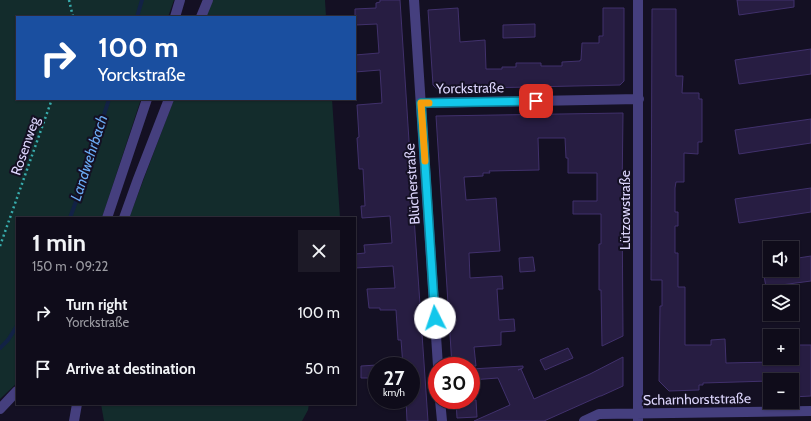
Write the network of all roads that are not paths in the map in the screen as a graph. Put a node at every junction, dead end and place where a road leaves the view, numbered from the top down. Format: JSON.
{"nodes":[{"id":1,"x":180,"y":0,"type":"edge"},
{"id":2,"x":208,"y":0,"type":"edge"},
{"id":3,"x":414,"y":0,"type":"edge"},
{"id":4,"x":638,"y":0,"type":"edge"},
{"id":5,"x":175,"y":16,"type":"edge"},
{"id":6,"x":201,"y":16,"type":"edge"},
{"id":7,"x":639,"y":99,"type":"junction"},
{"id":8,"x":147,"y":100,"type":"edge"},
{"id":9,"x":169,"y":100,"type":"edge"},
{"id":10,"x":421,"y":103,"type":"junction"},
{"id":11,"x":108,"y":217,"type":"edge"},
{"id":12,"x":124,"y":217,"type":"edge"},
{"id":13,"x":437,"y":357,"type":"edge"},
{"id":14,"x":16,"y":392,"type":"edge"},
{"id":15,"x":77,"y":405,"type":"edge"},
{"id":16,"x":0,"y":409,"type":"edge"},
{"id":17,"x":441,"y":409,"type":"edge"},
{"id":18,"x":811,"y":411,"type":"edge"},
{"id":19,"x":639,"y":417,"type":"edge"},
{"id":20,"x":74,"y":421,"type":"edge"},
{"id":21,"x":442,"y":421,"type":"edge"},
{"id":22,"x":584,"y":421,"type":"edge"}],
"edges":[{"from":1,"to":5,"type":"street"},
{"from":2,"to":6,"type":"street"},
{"from":3,"to":10,"type":"street","name":"Blücherstraße"},
{"from":4,"to":7,"type":"street","name":"Lützowstraße"},
{"from":7,"to":10,"type":"street","name":"Yorckstraße"},
{"from":7,"to":19,"type":"street","name":"Lützowstraße"},
{"from":8,"to":11,"type":"street"},
{"from":9,"to":12,"type":"street"},
{"from":10,"to":13,"type":"street","name":"Blücherstraße"},
{"from":14,"to":16,"type":"street"},
{"from":15,"to":20,"type":"street"},
{"from":17,"to":21,"type":"street"},
{"from":18,"to":19,"type":"street","name":"Scharnhorststraße"},
{"from":19,"to":22,"type":"street","name":"Scharnhorststraße"}]}
